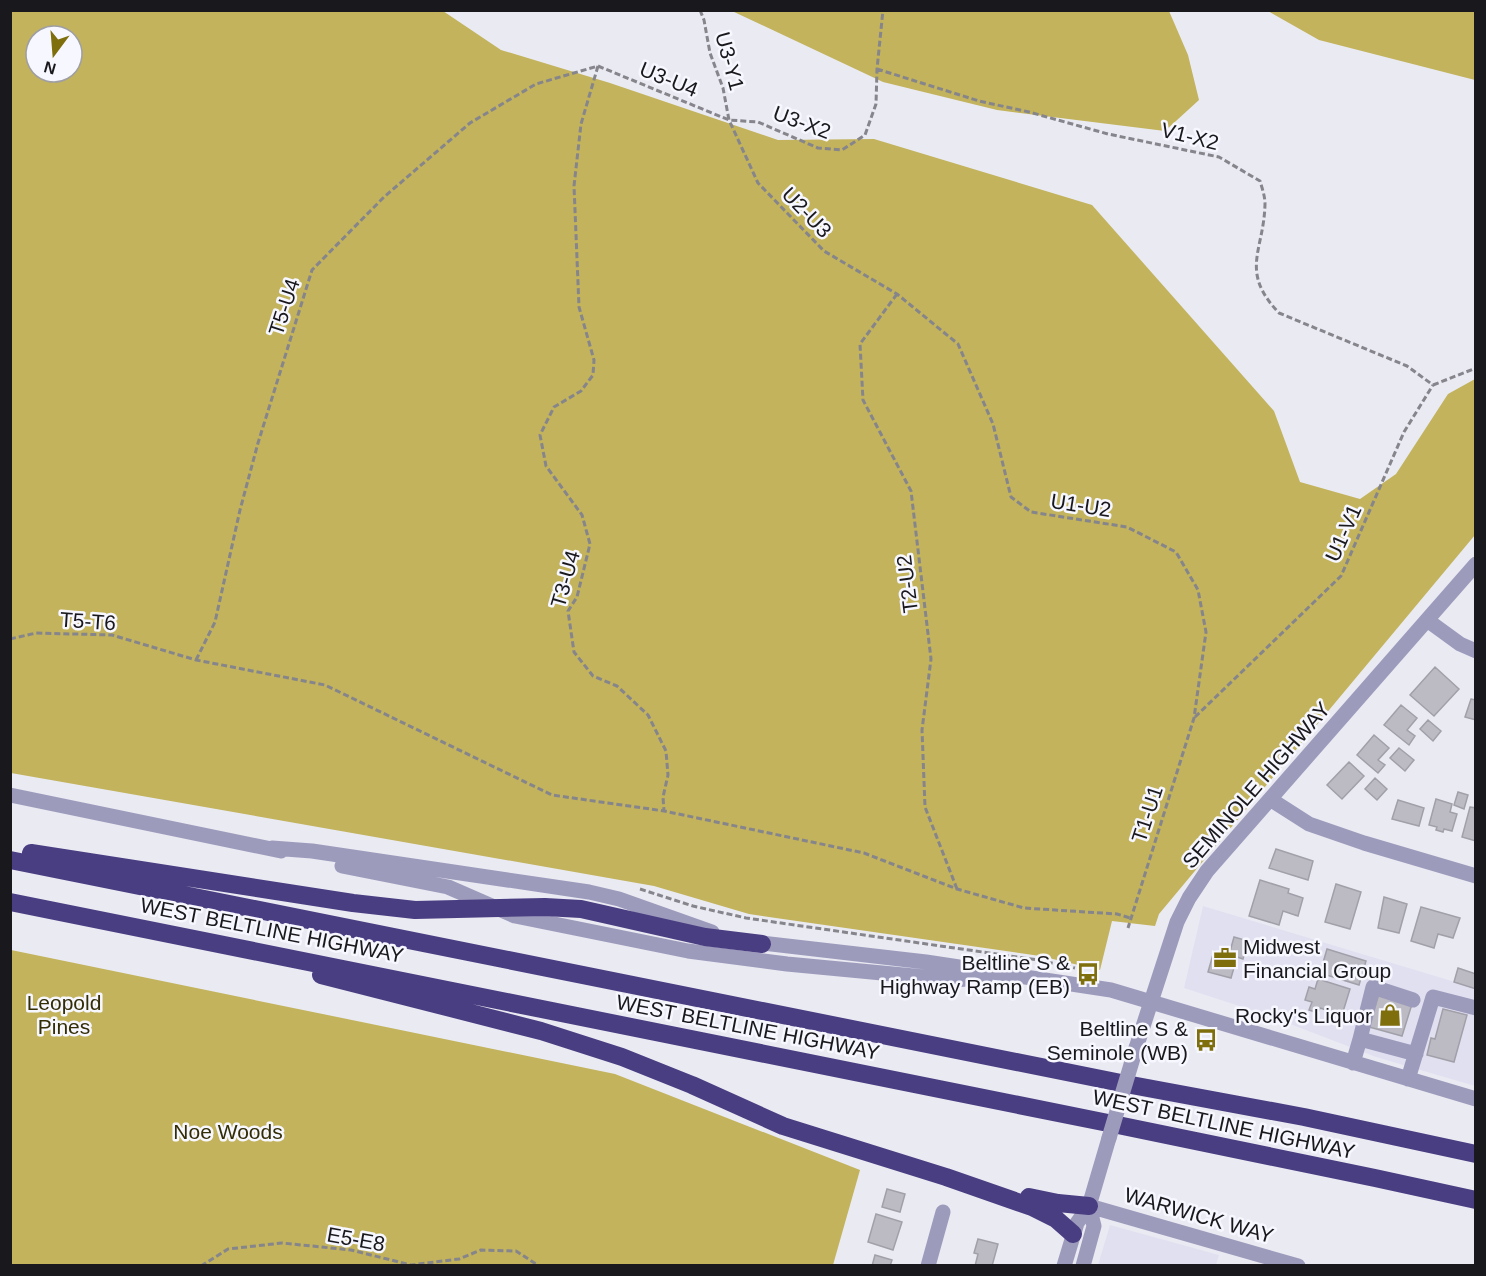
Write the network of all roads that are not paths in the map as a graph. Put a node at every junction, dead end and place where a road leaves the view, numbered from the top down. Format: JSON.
{"nodes":[{"id":1,"x":1476,"y":564,"type":"edge"},
{"id":2,"x":1427,"y":620,"type":"junction"},
{"id":3,"x":1476,"y":651,"type":"edge"},
{"id":4,"x":10,"y":795,"type":"edge"},
{"id":5,"x":1270,"y":799,"type":"junction"},
{"id":6,"x":272,"y":848,"type":"junction"},
{"id":7,"x":10,"y":850,"type":"edge"},
{"id":8,"x":10,"y":860,"type":"edge"},
{"id":9,"x":1476,"y":876,"type":"edge"},
{"id":10,"x":10,"y":902,"type":"edge"},
{"id":11,"x":495,"y":908,"type":"junction"},
{"id":12,"x":103,"y":919,"type":"junction"},
{"id":13,"x":762,"y":944,"type":"junction"},
{"id":14,"x":1004,"y":975,"type":"junction"},
{"id":15,"x":1413,"y":1000,"type":"dead end"},
{"id":16,"x":1151,"y":1002,"type":"junction"},
{"id":17,"x":1476,"y":1008,"type":"edge"},
{"id":18,"x":1360,"y":1039,"type":"junction"},
{"id":19,"x":1416,"y":1054,"type":"junction"},
{"id":20,"x":1353,"y":1063,"type":"junction"},
{"id":21,"x":1408,"y":1079,"type":"junction"},
{"id":22,"x":1475,"y":1096,"type":"edge"},
{"id":23,"x":1476,"y":1154,"type":"edge"},
{"id":24,"x":946,"y":1177,"type":"junction"},
{"id":25,"x":1476,"y":1200,"type":"edge"},
{"id":26,"x":1089,"y":1206,"type":"junction"},
{"id":27,"x":943,"y":1212,"type":"dead end"},
{"id":28,"x":1073,"y":1234,"type":"junction"},
{"id":29,"x":928,"y":1266,"type":"edge"},
{"id":30,"x":1064,"y":1266,"type":"edge"},
{"id":31,"x":1083,"y":1266,"type":"edge"},
{"id":32,"x":1298,"y":1266,"type":"edge"}],
"edges":[{"from":1,"to":2,"type":"street","name":"SEMINOLE HIGHWAY"},
{"from":2,"to":3,"type":"street"},
{"from":2,"to":5,"type":"street","name":"SEMINOLE HIGHWAY"},
{"from":4,"to":6,"type":"street"},
{"from":5,"to":9,"type":"street"},
{"from":5,"to":16,"type":"street","name":"SEMINOLE HIGHWAY"},
{"from":6,"to":11,"type":"street"},
{"from":6,"to":13,"type":"street"},
{"from":7,"to":11,"type":"highway"},
{"from":8,"to":23,"type":"highway","name":"WEST BELTLINE HIGHWAY"},
{"from":10,"to":12,"type":"highway","name":"WEST BELTLINE HIGHWAY"},
{"from":11,"to":13,"type":"highway"},
{"from":11,"to":14,"type":"street"},
{"from":12,"to":24,"type":"highway"},
{"from":12,"to":25,"type":"highway","name":"WEST BELTLINE HIGHWAY"},
{"from":13,"to":14,"type":"street"},
{"from":14,"to":16,"type":"street"},
{"from":15,"to":18,"type":"street"},
{"from":16,"to":20,"type":"street"},
{"from":16,"to":26,"type":"street","name":"SEMINOLE HIGHWAY","bridge":true},
{"from":17,"to":19,"type":"street"},
{"from":18,"to":19,"type":"street"},
{"from":18,"to":20,"type":"street"},
{"from":19,"to":21,"type":"street"},
{"from":20,"to":21,"type":"street"},
{"from":21,"to":22,"type":"street"},
{"from":24,"to":26,"type":"highway"},
{"from":24,"to":28,"type":"highway"},
{"from":26,"to":28,"type":"street","name":"SEMINOLE HIGHWAY"},
{"from":26,"to":31,"type":"street","name":"SEMINOLE HIGHWAY"},
{"from":26,"to":32,"type":"street","name":"WARWICK WAY"},
{"from":27,"to":29,"type":"street"},
{"from":28,"to":30,"type":"street","name":"SEMINOLE HIGHWAY"}]}
